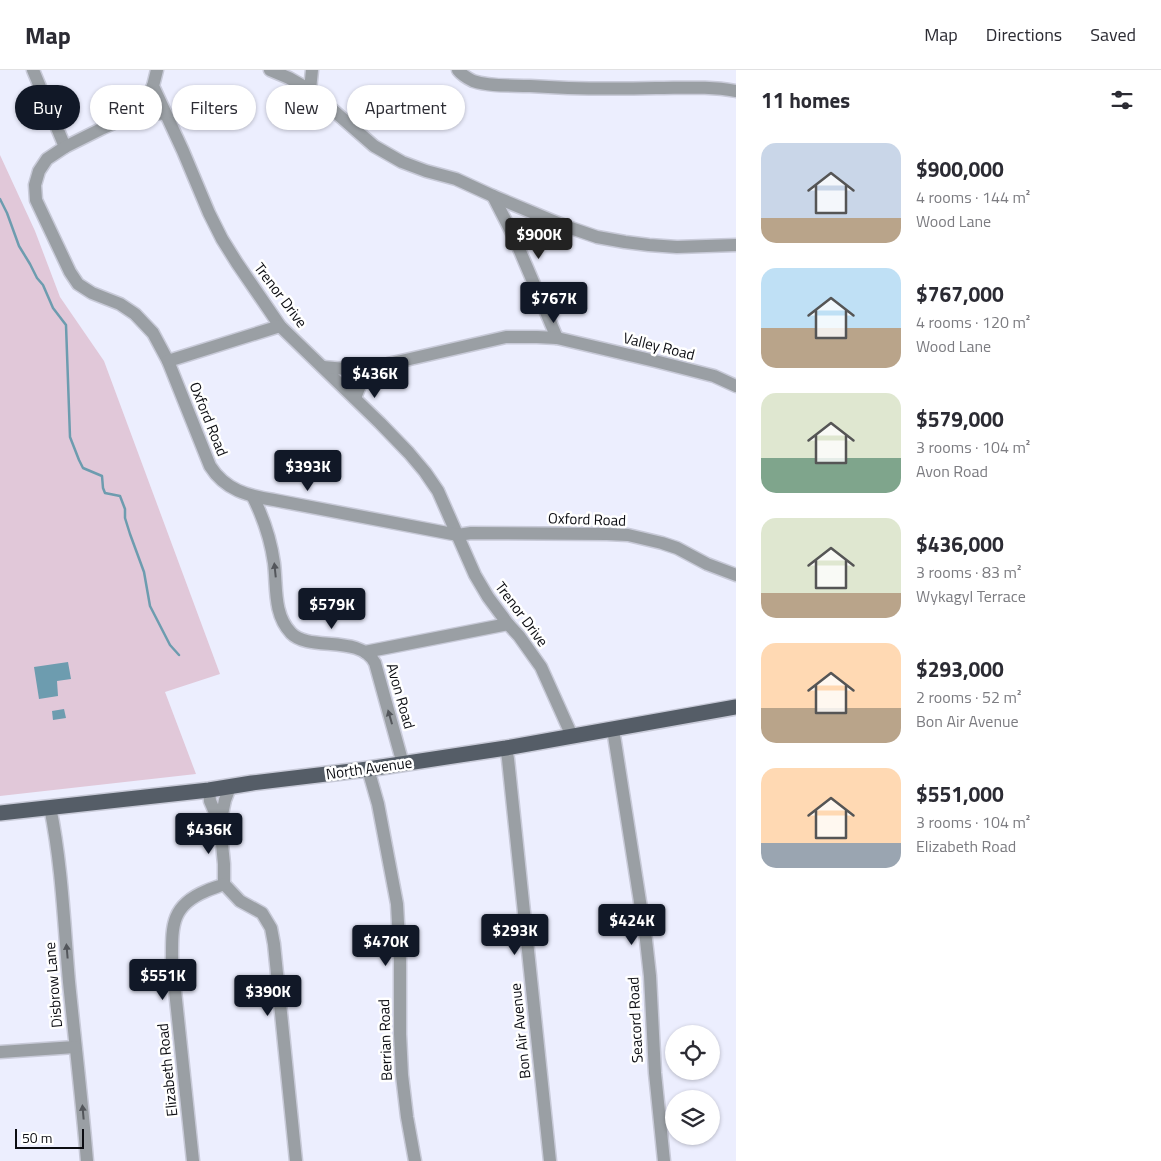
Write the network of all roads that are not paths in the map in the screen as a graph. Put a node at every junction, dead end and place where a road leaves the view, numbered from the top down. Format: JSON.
{"nodes":[{"id":1,"x":33,"y":70,"type":"edge"},
{"id":2,"x":157,"y":70,"type":"edge"},
{"id":3,"x":270,"y":70,"type":"edge"},
{"id":4,"x":312,"y":70,"type":"edge"},
{"id":5,"x":458,"y":70,"type":"edge"},
{"id":6,"x":294,"y":74,"type":"edge"},
{"id":7,"x":153,"y":85,"type":"edge"},
{"id":8,"x":305,"y":85,"type":"edge"},
{"id":9,"x":310,"y":85,"type":"edge"},
{"id":10,"x":736,"y":91,"type":"edge"},
{"id":11,"x":162,"y":107,"type":"edge"},
{"id":12,"x":162,"y":114,"type":"edge"},
{"id":13,"x":165,"y":114,"type":"junction"},
{"id":14,"x":337,"y":114,"type":"edge"},
{"id":15,"x":99,"y":130,"type":"edge"},
{"id":16,"x":66,"y":147,"type":"junction"},
{"id":17,"x":493,"y":196,"type":"junction"},
{"id":18,"x":736,"y":245,"type":"edge"},
{"id":19,"x":280,"y":326,"type":"junction"},
{"id":20,"x":557,"y":338,"type":"junction"},
{"id":21,"x":168,"y":361,"type":"junction"},
{"id":22,"x":323,"y":367,"type":"junction"},
{"id":23,"x":368,"y":370,"type":"junction"},
{"id":24,"x":736,"y":386,"type":"edge"},
{"id":25,"x":355,"y":398,"type":"junction"},
{"id":26,"x":253,"y":497,"type":"junction"},
{"id":27,"x":458,"y":534,"type":"junction"},
{"id":28,"x":736,"y":575,"type":"edge"},
{"id":29,"x":508,"y":624,"type":"junction"},
{"id":30,"x":366,"y":652,"type":"junction"},
{"id":31,"x":736,"y":707,"type":"edge"},
{"id":32,"x":613,"y":729,"type":"junction"},
{"id":33,"x":572,"y":736,"type":"junction"},
{"id":34,"x":506,"y":748,"type":"junction"},
{"id":35,"x":404,"y":764,"type":"junction"},
{"id":36,"x":368,"y":769,"type":"junction"},
{"id":37,"x":230,"y":787,"type":"junction"},
{"id":38,"x":209,"y":790,"type":"junction"},
{"id":39,"x":50,"y":807,"type":"junction"},
{"id":40,"x":0,"y":813,"type":"edge"},
{"id":41,"x":220,"y":824,"type":"junction"},
{"id":42,"x":224,"y":884,"type":"junction"},
{"id":43,"x":75,"y":1047,"type":"junction"},
{"id":44,"x":0,"y":1052,"type":"edge"},
{"id":45,"x":87,"y":1161,"type":"edge"},
{"id":46,"x":193,"y":1161,"type":"edge"},
{"id":47,"x":296,"y":1161,"type":"edge"},
{"id":48,"x":415,"y":1161,"type":"edge"},
{"id":49,"x":550,"y":1161,"type":"edge"},
{"id":50,"x":664,"y":1161,"type":"edge"}],
"edges":[{"from":1,"to":16,"type":"street"},
{"from":2,"to":7,"type":"street"},
{"from":3,"to":6,"type":"street"},
{"from":4,"to":9,"type":"street"},
{"from":5,"to":10,"type":"street"},
{"from":6,"to":8,"type":"street"},
{"from":11,"to":13,"type":"street","name":"Trenor Drive"},
{"from":12,"to":13,"type":"street","name":"Oxford Road"},
{"from":13,"to":19,"type":"street","name":"Trenor Drive"},
{"from":14,"to":17,"type":"street"},
{"from":15,"to":16,"type":"street","name":"Oxford Road"},
{"from":16,"to":21,"type":"street","name":"Oxford Road"},
{"from":17,"to":18,"type":"street"},
{"from":17,"to":20,"type":"street"},
{"from":19,"to":21,"type":"street"},
{"from":19,"to":22,"type":"street","name":"Trenor Drive"},
{"from":20,"to":23,"type":"street","name":"Valley Road"},
{"from":20,"to":24,"type":"street","name":"Valley Road"},
{"from":21,"to":26,"type":"street","name":"Oxford Road"},
{"from":22,"to":23,"type":"street","name":"Valley Road"},
{"from":22,"to":25,"type":"street","name":"Trenor Drive"},
{"from":23,"to":25,"type":"street"},
{"from":25,"to":27,"type":"street","name":"Trenor Drive"},
{"from":26,"to":27,"type":"street","name":"Oxford Road"},
{"from":30,"to":26,"type":"street","name":"Avon Road","one_way":true},
{"from":27,"to":28,"type":"street","name":"Oxford Road"},
{"from":27,"to":29,"type":"street","name":"Trenor Drive"},
{"from":29,"to":30,"type":"street"},
{"from":29,"to":33,"type":"street","name":"Trenor Drive"},
{"from":35,"to":30,"type":"street","name":"Avon Road","one_way":true},
{"from":31,"to":32,"type":"main road","name":"North Avenue"},
{"from":32,"to":33,"type":"main road","name":"North Avenue"},
{"from":32,"to":50,"type":"street","name":"Seacord Road"},
{"from":33,"to":34,"type":"main road","name":"North Avenue"},
{"from":34,"to":35,"type":"main road","name":"North Avenue"},
{"from":34,"to":49,"type":"street","name":"Bon Air Avenue"},
{"from":35,"to":36,"type":"main road","name":"North Avenue"},
{"from":36,"to":37,"type":"main road","name":"North Avenue"},
{"from":36,"to":48,"type":"street","name":"Berrian Road"},
{"from":37,"to":38,"type":"main road","name":"North Avenue"},
{"from":37,"to":41,"type":"street"},
{"from":38,"to":39,"type":"main road","name":"North Avenue"},
{"from":38,"to":41,"type":"street"},
{"from":39,"to":40,"type":"main road","name":"North Avenue"},
{"from":43,"to":39,"type":"street","name":"Disbrow Lane","one_way":true},
{"from":41,"to":42,"type":"street"},
{"from":42,"to":46,"type":"street","name":"Elizabeth Road"},
{"from":42,"to":47,"type":"street"},
{"from":43,"to":44,"type":"street"},
{"from":45,"to":43,"type":"street","name":"Disbrow Lane","one_way":true}]}
